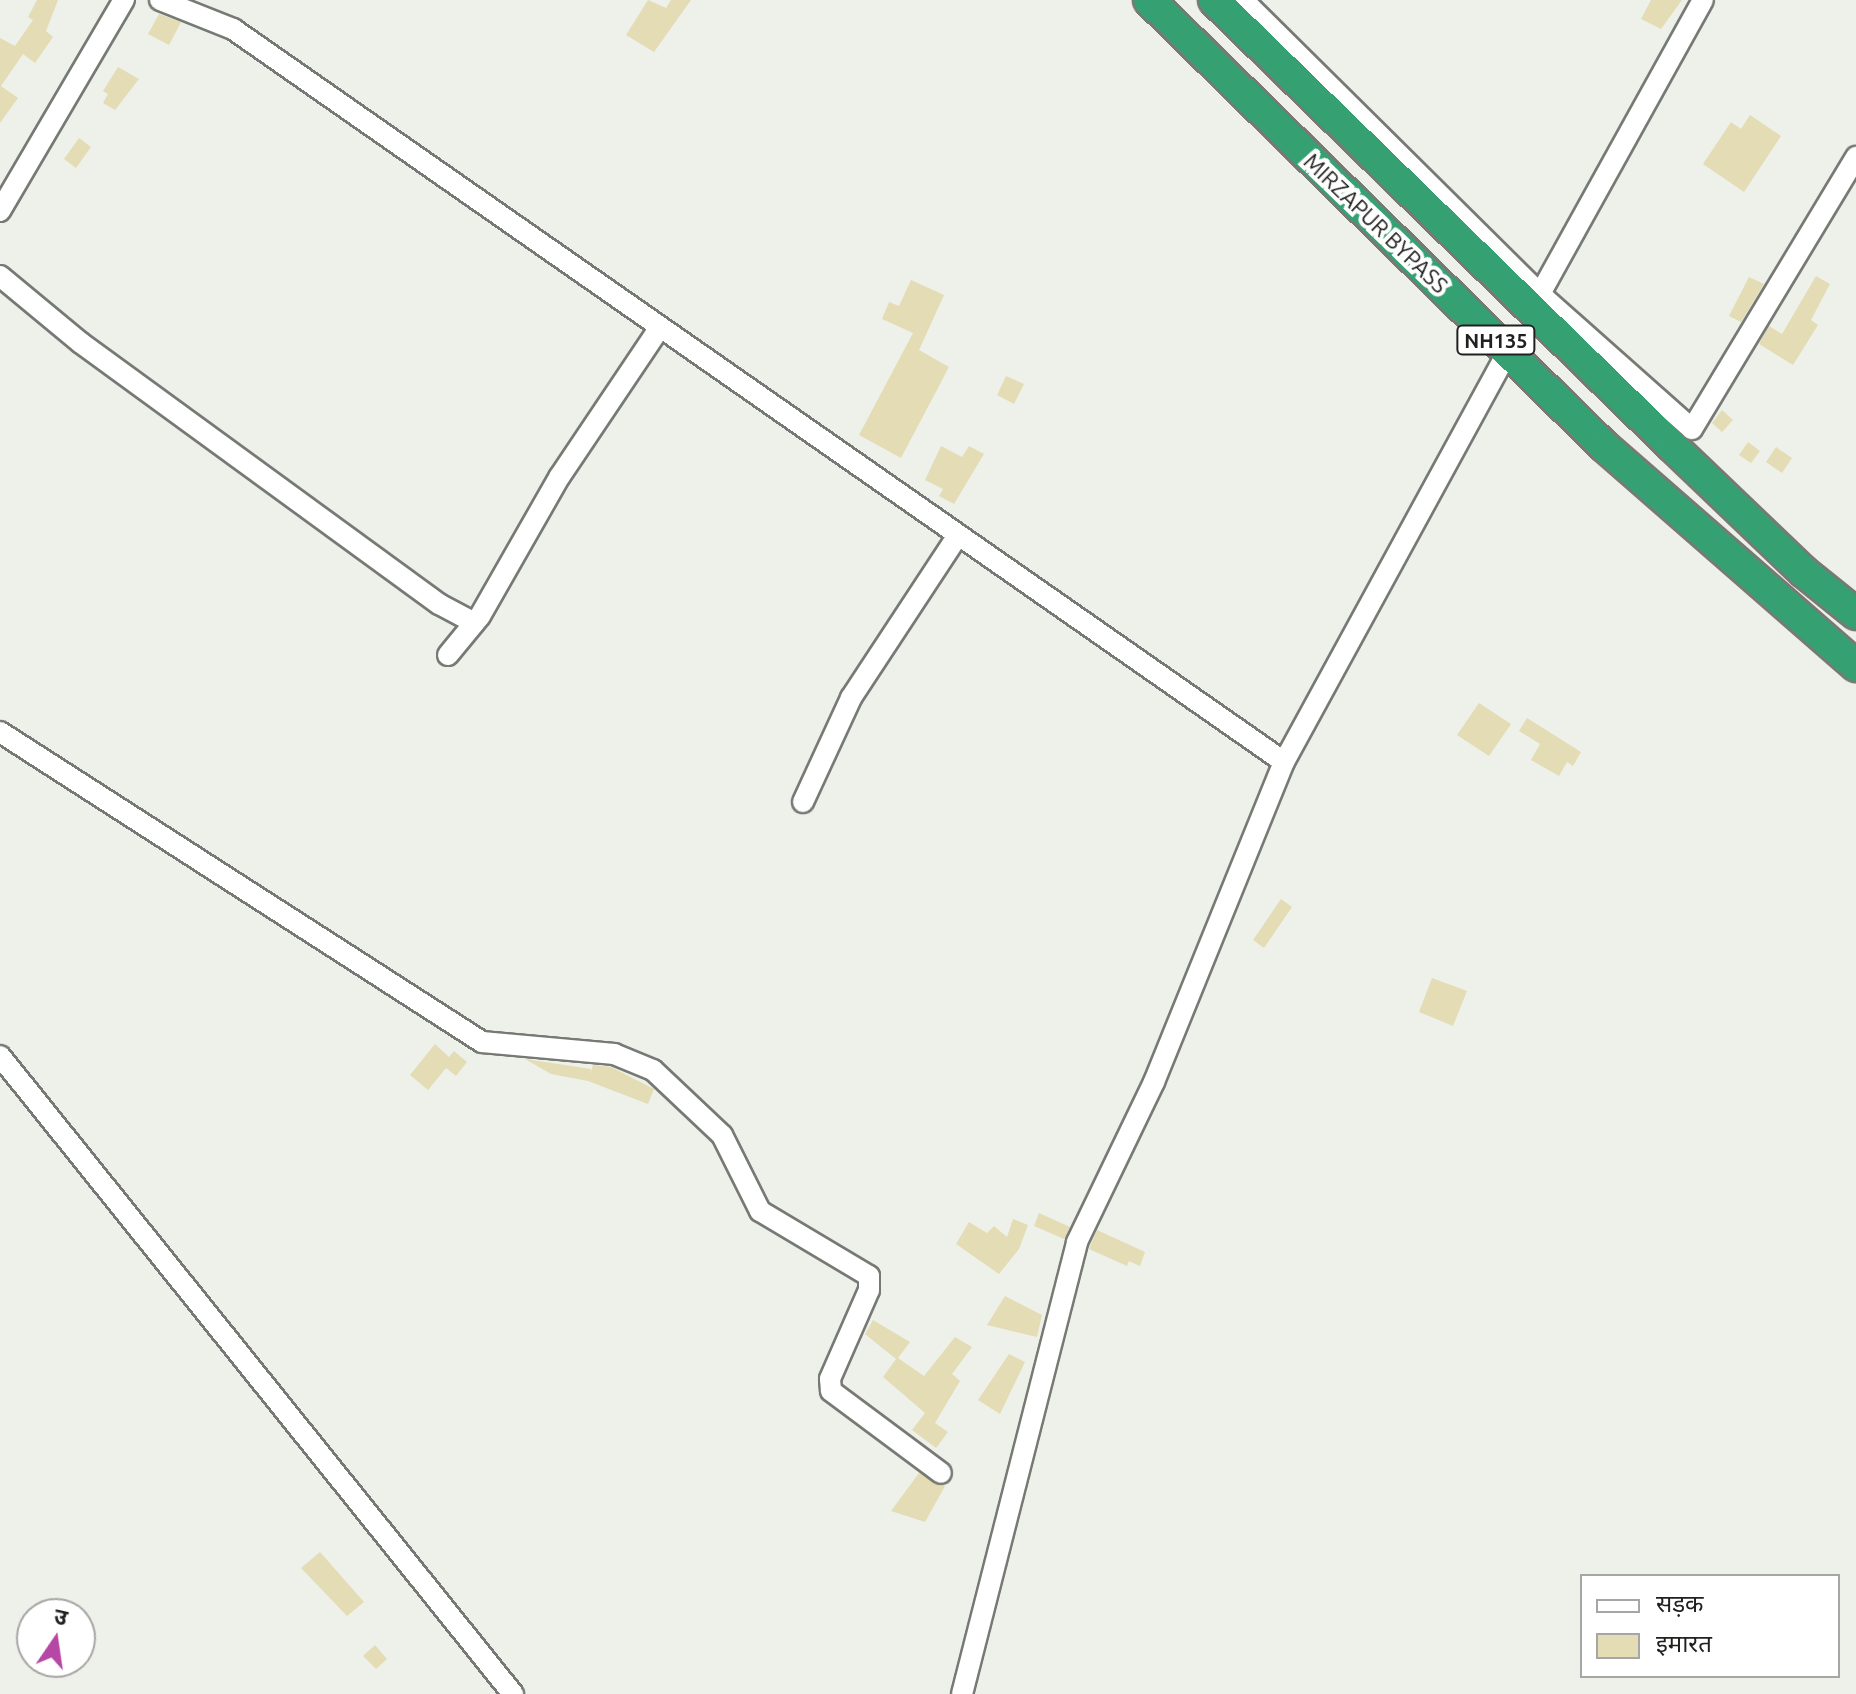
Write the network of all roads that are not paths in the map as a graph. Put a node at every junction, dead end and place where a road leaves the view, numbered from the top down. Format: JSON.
{"nodes":[{"id":1,"x":124,"y":0,"type":"edge"},
{"id":2,"x":160,"y":0,"type":"edge"},
{"id":3,"x":1149,"y":0,"type":"edge"},
{"id":4,"x":1214,"y":0,"type":"edge"},
{"id":5,"x":1243,"y":0,"type":"edge"},
{"id":6,"x":1703,"y":0,"type":"edge"},
{"id":7,"x":1856,"y":157,"type":"edge"},
{"id":8,"x":0,"y":211,"type":"edge"},
{"id":9,"x":0,"y":276,"type":"edge"},
{"id":10,"x":1540,"y":294,"type":"junction"},
{"id":11,"x":660,"y":327,"type":"junction"},
{"id":12,"x":1508,"y":352,"type":"junction"},
{"id":13,"x":958,"y":535,"type":"junction"},
{"id":14,"x":1856,"y":614,"type":"edge"},
{"id":15,"x":474,"y":623,"type":"junction"},
{"id":16,"x":448,"y":655,"type":"dead end"},
{"id":17,"x":1856,"y":666,"type":"edge"},
{"id":18,"x":0,"y":732,"type":"edge"},
{"id":19,"x":1284,"y":762,"type":"junction"},
{"id":20,"x":803,"y":802,"type":"dead end"},
{"id":21,"x":0,"y":1056,"type":"edge"},
{"id":22,"x":941,"y":1473,"type":"dead end"},
{"id":23,"x":513,"y":1694,"type":"edge"},
{"id":24,"x":962,"y":1694,"type":"edge"}],
"edges":[{"from":1,"to":8,"type":"street"},
{"from":2,"to":11,"type":"street"},
{"from":3,"to":12,"type":"highway","name":"MIRZAPUR BYPASS","number":"NH135"},
{"from":4,"to":14,"type":"highway","number":"NH135"},
{"from":5,"to":10,"type":"street"},
{"from":6,"to":10,"type":"street"},
{"from":7,"to":10,"type":"street"},
{"from":9,"to":15,"type":"street"},
{"from":11,"to":13,"type":"street"},
{"from":11,"to":15,"type":"street"},
{"from":12,"to":17,"type":"highway","name":"MIRZAPUR BYPASS","number":"NH135"},
{"from":12,"to":19,"type":"street"},
{"from":13,"to":19,"type":"street"},
{"from":13,"to":20,"type":"street"},
{"from":15,"to":16,"type":"street"},
{"from":18,"to":22,"type":"street"},
{"from":19,"to":24,"type":"street"},
{"from":21,"to":23,"type":"street"}]}
